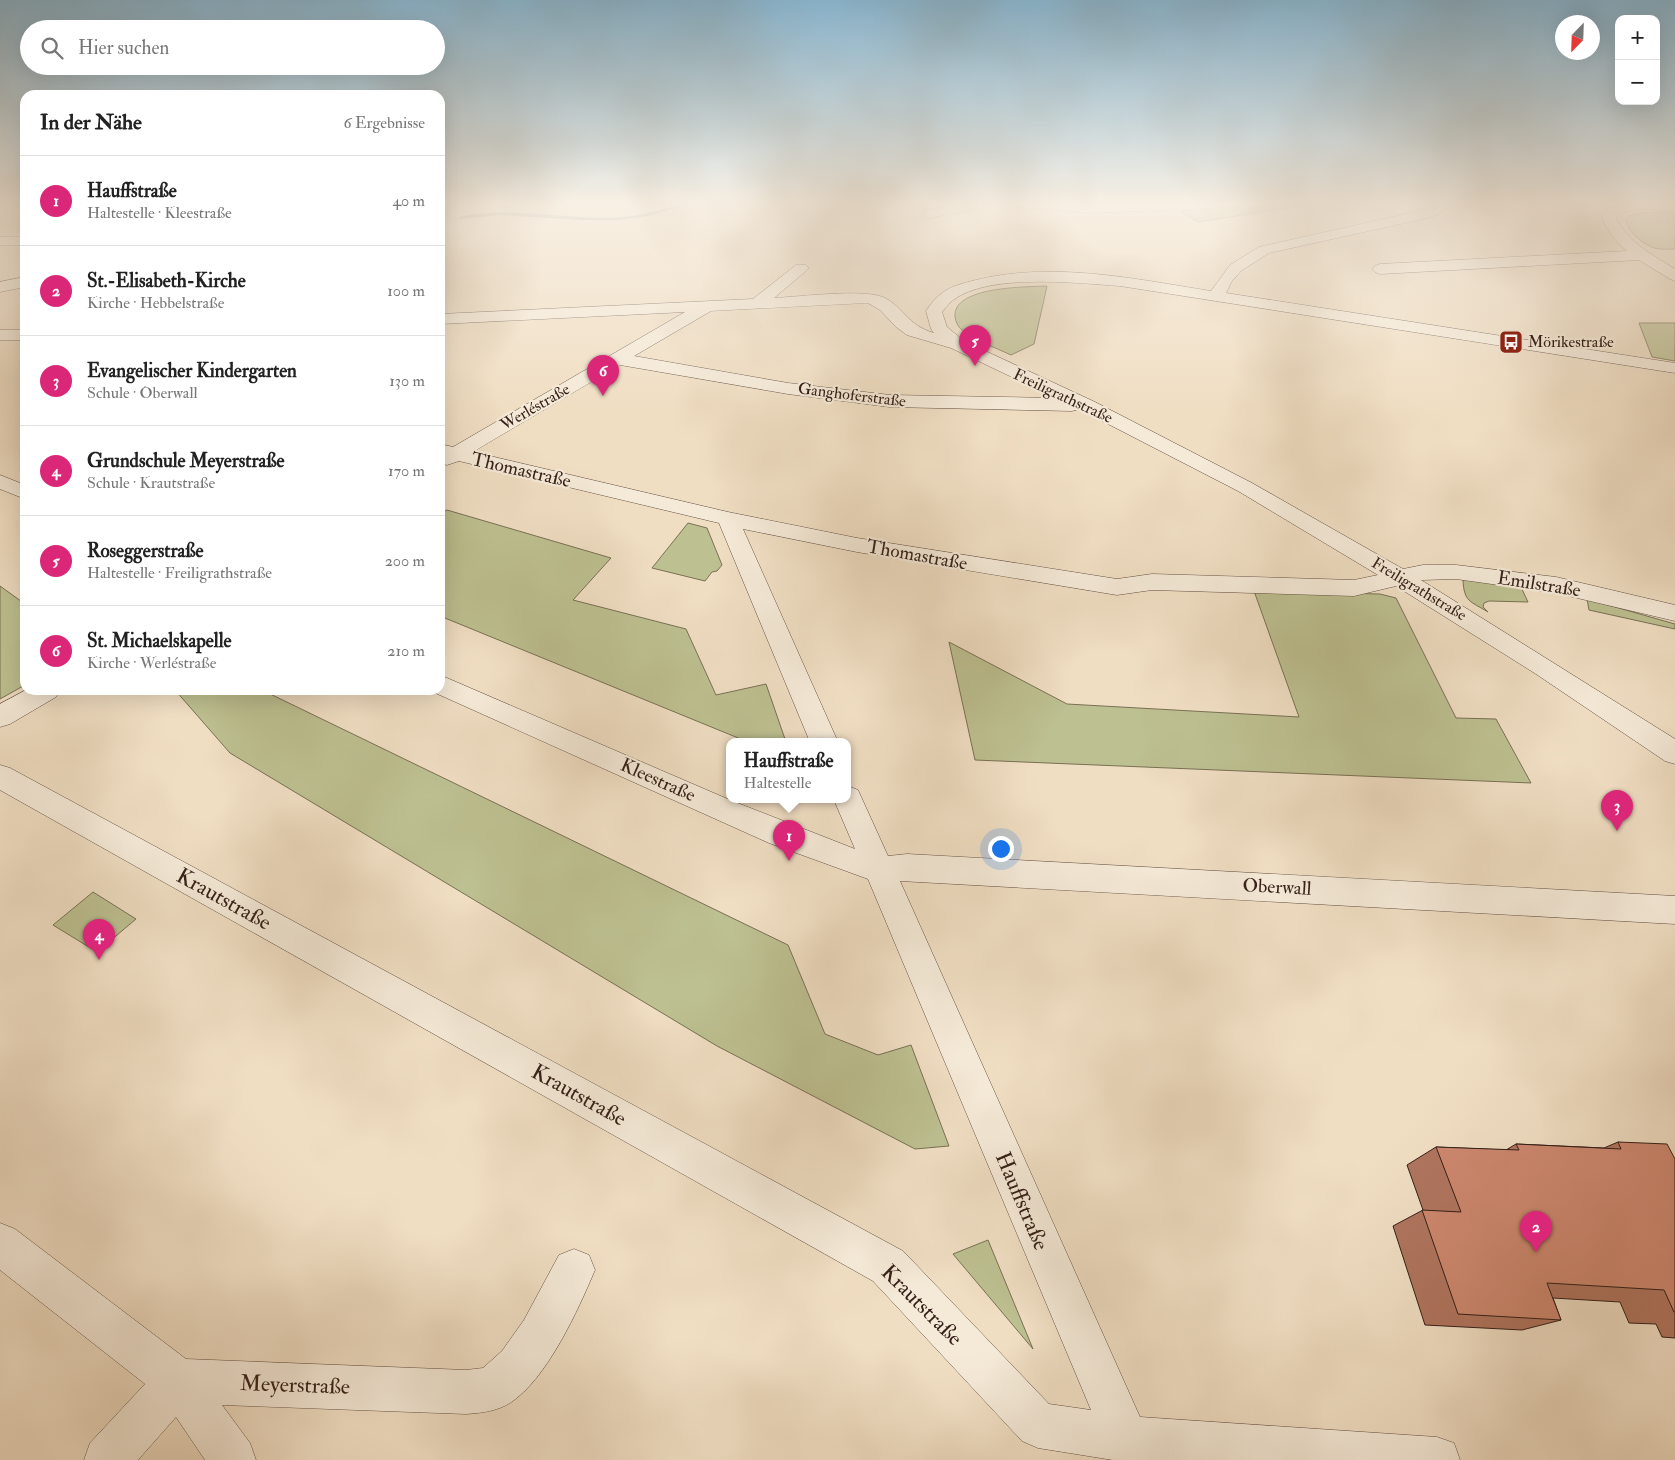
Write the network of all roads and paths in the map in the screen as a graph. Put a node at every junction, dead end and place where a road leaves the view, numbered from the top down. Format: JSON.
{"nodes":[{"id":1,"x":797,"y":271,"type":"edge"},
{"id":2,"x":1231,"y":271,"type":"edge"},
{"id":3,"x":20,"y":283,"type":"edge"},
{"id":4,"x":0,"y":287,"type":"edge"},
{"id":5,"x":1217,"y":296,"type":"junction"},
{"id":6,"x":758,"y":303,"type":"junction"},
{"id":7,"x":708,"y":305,"type":"junction"},
{"id":8,"x":445,"y":319,"type":"edge"},
{"id":9,"x":0,"y":335,"type":"edge"},
{"id":10,"x":20,"y":335,"type":"edge"},
{"id":11,"x":958,"y":345,"type":"junction"},
{"id":12,"x":617,"y":359,"type":"junction"},
{"id":13,"x":1675,"y":368,"type":"edge"},
{"id":14,"x":1088,"y":406,"type":"junction"},
{"id":15,"x":445,"y":455,"type":"edge"},
{"id":16,"x":0,"y":481,"type":"edge"},
{"id":17,"x":20,"y":491,"type":"edge"},
{"id":18,"x":728,"y":519,"type":"junction"},
{"id":19,"x":1401,"y":578,"type":"junction"},
{"id":20,"x":1675,"y":613,"type":"edge"},
{"id":21,"x":445,"y":686,"type":"edge"},
{"id":22,"x":38,"y":695,"type":"edge"},
{"id":23,"x":0,"y":717,"type":"edge"},
{"id":24,"x":822,"y":738,"type":"edge"},
{"id":25,"x":1675,"y":753,"type":"edge"},
{"id":26,"x":0,"y":776,"type":"edge"},
{"id":27,"x":850,"y":803,"type":"edge"},
{"id":28,"x":878,"y":870,"type":"junction"},
{"id":29,"x":1675,"y":910,"type":"edge"},
{"id":30,"x":0,"y":1244,"type":"edge"},
{"id":31,"x":574,"y":1270,"type":"dead end"},
{"id":32,"x":178,"y":1381,"type":"junction"},
{"id":33,"x":1122,"y":1450,"type":"edge"},
{"id":34,"x":107,"y":1460,"type":"edge"},
{"id":35,"x":232,"y":1460,"type":"edge"},
{"id":36,"x":1437,"y":1460,"type":"edge"}],
"edges":[{"from":1,"to":6,"type":"street"},
{"from":2,"to":5,"type":"street"},
{"from":3,"to":4,"type":"street"},
{"from":5,"to":11,"type":"street","name":"Freiligrathstraße"},
{"from":5,"to":13,"type":"street","name":"Freiligrathstraße"},
{"from":6,"to":7,"type":"street"},
{"from":6,"to":11,"type":"street"},
{"from":7,"to":8,"type":"street"},
{"from":7,"to":12,"type":"street","name":"Werléstraße"},
{"from":9,"to":10,"type":"street"},
{"from":11,"to":14,"type":"street","name":"Freiligrathstraße"},
{"from":12,"to":14,"type":"street","name":"Ganghoferstraße"},
{"from":12,"to":15,"type":"street","name":"Werléstraße"},
{"from":14,"to":19,"type":"street","name":"Freiligrathstraße"},
{"from":15,"to":18,"type":"street","name":"Thomastraße"},
{"from":16,"to":17,"type":"street"},
{"from":18,"to":19,"type":"street","name":"Thomastraße"},
{"from":18,"to":24,"type":"street"},
{"from":19,"to":20,"type":"street","name":"Emilstraße"},
{"from":19,"to":25,"type":"street","name":"Freiligrathstraße"},
{"from":21,"to":28,"type":"street","name":"Kleestraße"},
{"from":22,"to":23,"type":"street"},
{"from":26,"to":33,"type":"street","name":"Krautstraße"},
{"from":27,"to":28,"type":"street","name":"Hauffstraße"},
{"from":28,"to":29,"type":"street","name":"Oberwall"},
{"from":28,"to":33,"type":"street","name":"Hauffstraße"},
{"from":30,"to":32,"type":"street"},
{"from":31,"to":32,"type":"street","name":"Meyerstraße"},
{"from":32,"to":34,"type":"street"},
{"from":32,"to":35,"type":"street"},
{"from":33,"to":36,"type":"street","name":"Krautstraße"}]}
